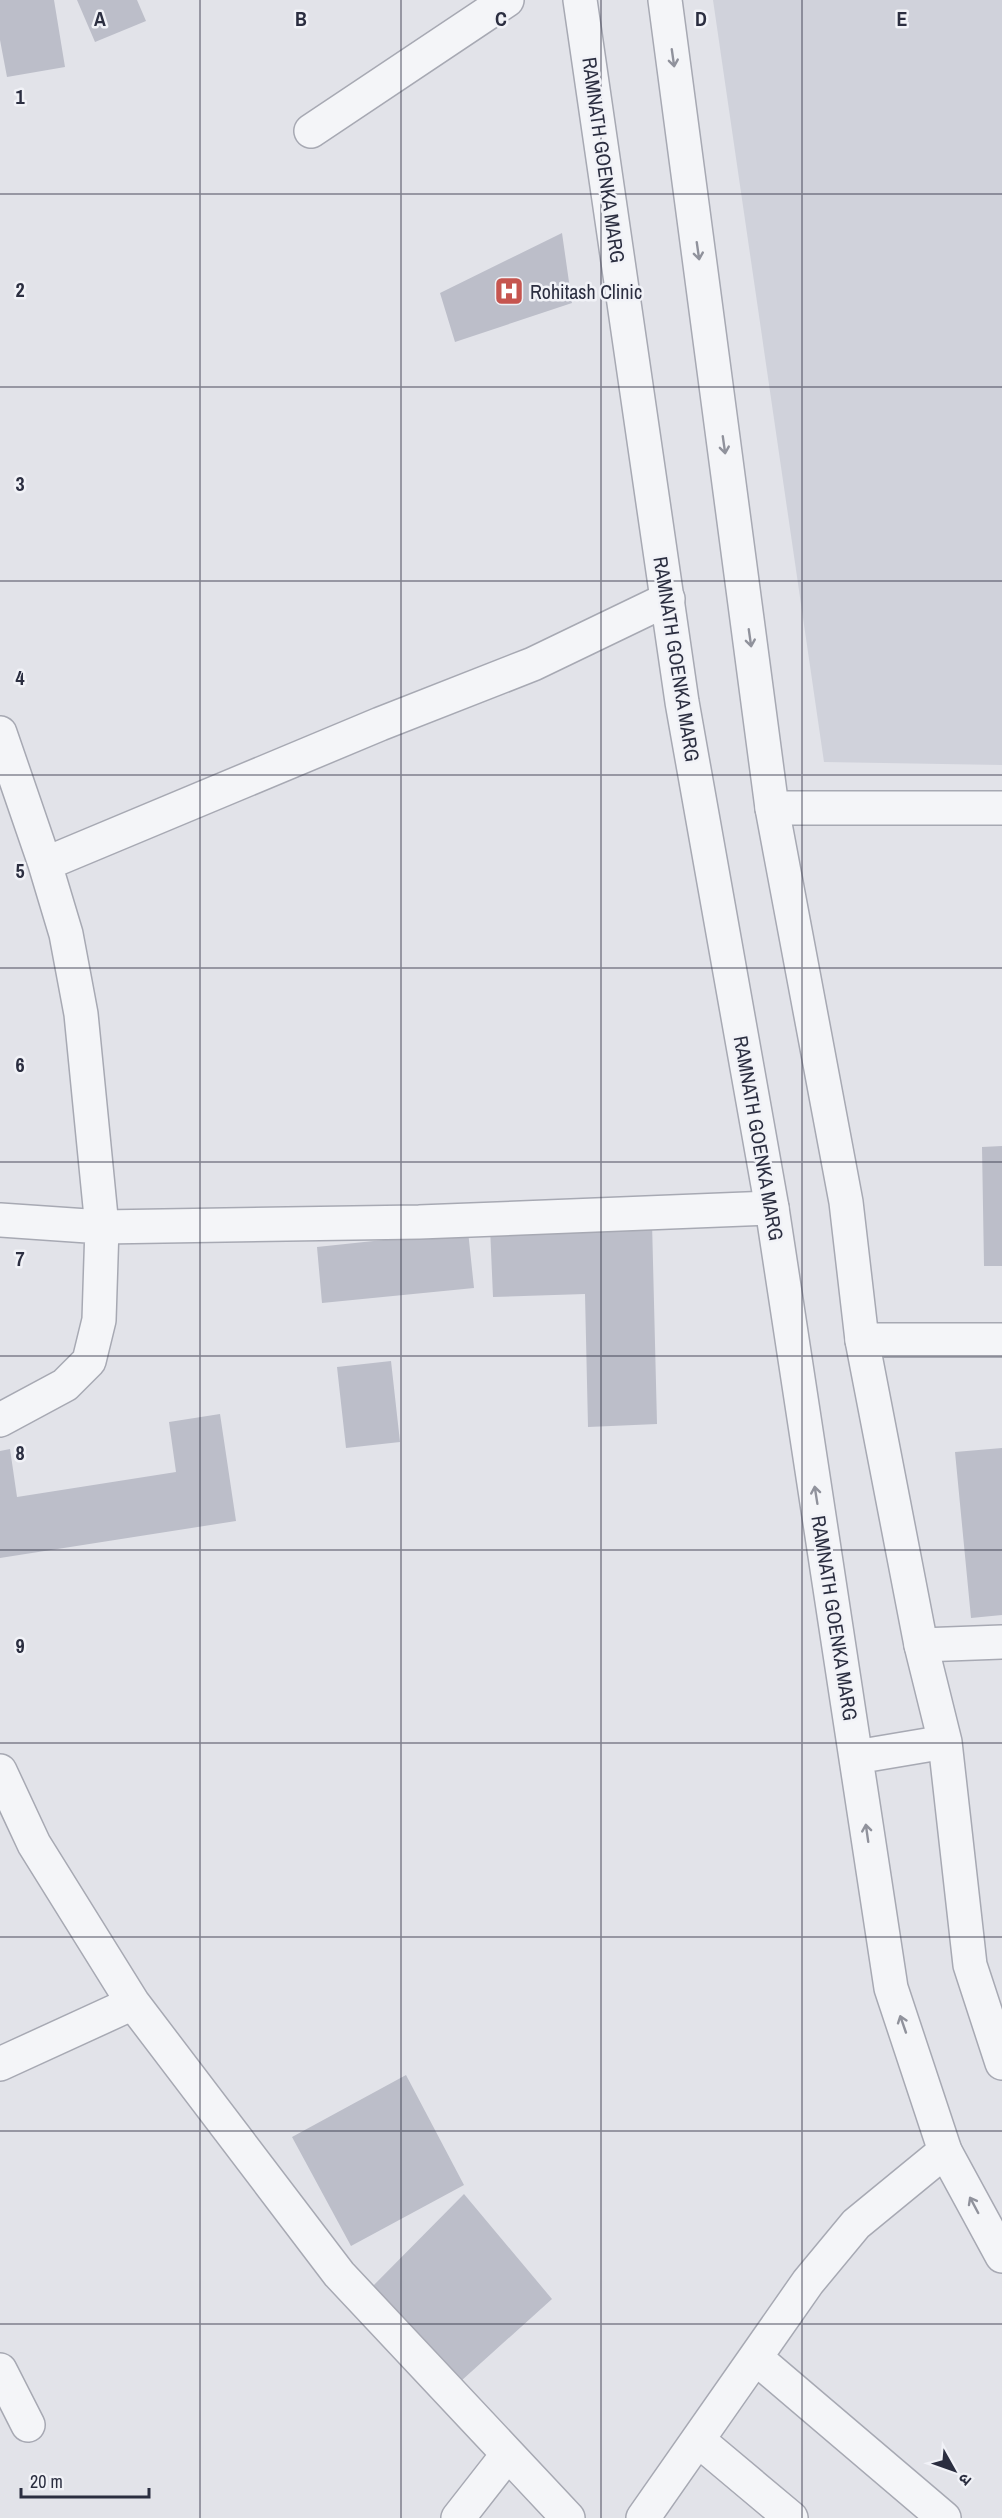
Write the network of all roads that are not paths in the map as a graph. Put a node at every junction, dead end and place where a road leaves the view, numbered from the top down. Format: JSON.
{"nodes":[{"id":1,"x":507,"y":0,"type":"edge"},
{"id":2,"x":580,"y":0,"type":"edge"},
{"id":3,"x":665,"y":0,"type":"edge"},
{"id":4,"x":311,"y":131,"type":"dead end"},
{"id":5,"x":668,"y":599,"type":"junction"},
{"id":6,"x":0,"y":733,"type":"edge"},
{"id":7,"x":772,"y":808,"type":"junction"},
{"id":8,"x":1002,"y":808,"type":"edge"},
{"id":9,"x":45,"y":864,"type":"junction"},
{"id":10,"x":772,"y":1208,"type":"junction"},
{"id":11,"x":0,"y":1220,"type":"edge"},
{"id":12,"x":102,"y":1227,"type":"junction"},
{"id":13,"x":862,"y":1340,"type":"junction"},
{"id":14,"x":1002,"y":1340,"type":"edge"},
{"id":15,"x":0,"y":1420,"type":"edge"},
{"id":16,"x":1002,"y":1642,"type":"edge"},
{"id":17,"x":921,"y":1645,"type":"junction"},
{"id":18,"x":945,"y":1742,"type":"junction"},
{"id":19,"x":856,"y":1757,"type":"junction"},
{"id":20,"x":0,"y":1771,"type":"edge"},
{"id":21,"x":133,"y":2003,"type":"junction"},
{"id":22,"x":1002,"y":2063,"type":"edge"},
{"id":23,"x":0,"y":2064,"type":"edge"},
{"id":24,"x":945,"y":2151,"type":"junction"},
{"id":25,"x":1002,"y":2256,"type":"edge"},
{"id":26,"x":756,"y":2358,"type":"junction"},
{"id":27,"x":0,"y":2370,"type":"edge"},
{"id":28,"x":28,"y":2425,"type":"dead end"},
{"id":29,"x":698,"y":2440,"type":"junction"},
{"id":30,"x":508,"y":2454,"type":"junction"},
{"id":31,"x":458,"y":2518,"type":"edge"},
{"id":32,"x":568,"y":2518,"type":"edge"},
{"id":33,"x":643,"y":2518,"type":"edge"},
{"id":34,"x":791,"y":2518,"type":"edge"},
{"id":35,"x":944,"y":2518,"type":"edge"}],
"edges":[{"from":1,"to":4,"type":"street"},
{"from":2,"to":5,"type":"street","name":"RAMNATH GOENKA MARG"},
{"from":3,"to":7,"type":"street","one_way":true},
{"from":5,"to":9,"type":"street"},
{"from":5,"to":10,"type":"street","name":"RAMNATH GOENKA MARG"},
{"from":6,"to":9,"type":"street"},
{"from":7,"to":8,"type":"street"},
{"from":7,"to":13,"type":"street"},
{"from":9,"to":12,"type":"street"},
{"from":10,"to":12,"type":"street"},
{"from":19,"to":10,"type":"street","name":"RAMNATH GOENKA MARG","one_way":true},
{"from":11,"to":12,"type":"street"},
{"from":12,"to":15,"type":"street"},
{"from":13,"to":14,"type":"street"},
{"from":13,"to":17,"type":"street"},
{"from":16,"to":17,"type":"street"},
{"from":17,"to":18,"type":"street"},
{"from":18,"to":19,"type":"street"},
{"from":18,"to":22,"type":"street"},
{"from":24,"to":19,"type":"street","name":"RAMNATH GOENKA MARG","one_way":true},
{"from":20,"to":21,"type":"street"},
{"from":21,"to":23,"type":"street"},
{"from":21,"to":30,"type":"street"},
{"from":25,"to":24,"type":"street","name":"RAMNATH GOENKA MARG","one_way":true},
{"from":24,"to":26,"type":"street"},
{"from":26,"to":29,"type":"street"},
{"from":26,"to":35,"type":"street"},
{"from":27,"to":28,"type":"street"},
{"from":29,"to":33,"type":"street"},
{"from":29,"to":34,"type":"street"},
{"from":30,"to":31,"type":"street"},
{"from":30,"to":32,"type":"street"}]}
